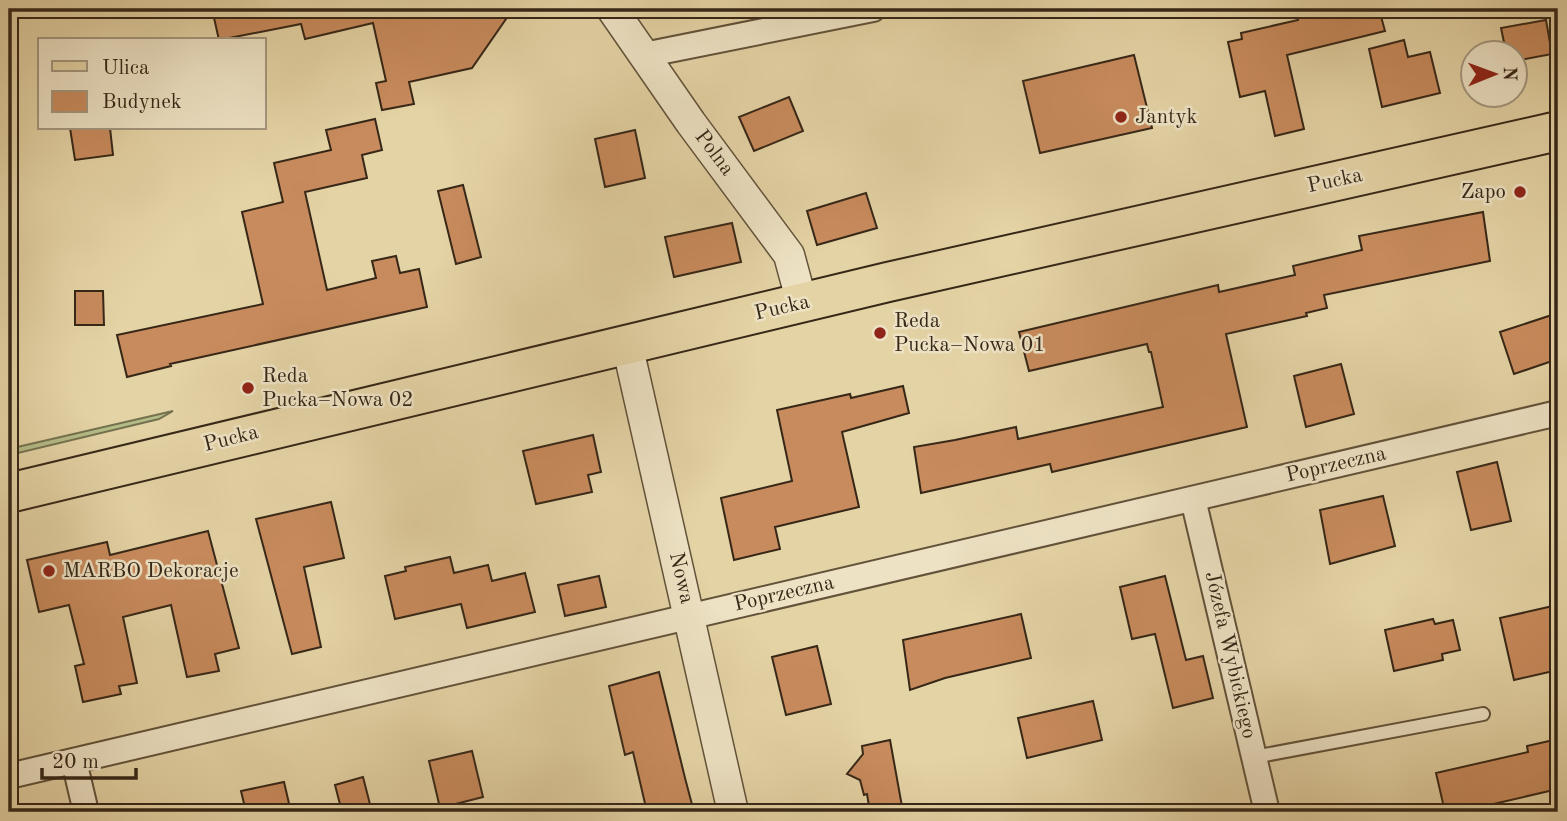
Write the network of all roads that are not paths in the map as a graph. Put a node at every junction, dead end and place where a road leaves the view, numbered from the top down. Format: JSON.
{"nodes":[{"id":1,"x":612,"y":9,"type":"edge"},
{"id":2,"x":873,"y":9,"type":"edge"},
{"id":3,"x":644,"y":55,"type":"junction"},
{"id":4,"x":1556,"y":139,"type":"edge"},
{"id":5,"x":802,"y":303,"type":"junction"},
{"id":6,"x":627,"y":344,"type":"junction"},
{"id":7,"x":1558,"y":413,"type":"edge"},
{"id":8,"x":9,"y":493,"type":"edge"},
{"id":9,"x":1192,"y":499,"type":"junction"},
{"id":10,"x":690,"y":617,"type":"junction"},
{"id":11,"x":1483,"y":714,"type":"dead end"},
{"id":12,"x":1254,"y":757,"type":"junction"},
{"id":13,"x":74,"y":761,"type":"junction"},
{"id":14,"x":9,"y":776,"type":"edge"},
{"id":15,"x":86,"y":812,"type":"edge"},
{"id":16,"x":733,"y":812,"type":"edge"},
{"id":17,"x":1267,"y":812,"type":"edge"}],
"edges":[{"from":1,"to":3,"type":"street","name":"Polna"},
{"from":2,"to":3,"type":"street"},
{"from":3,"to":5,"type":"street","name":"Polna"},
{"from":4,"to":5,"type":"main road","name":"Pucka"},
{"from":5,"to":6,"type":"main road","name":"Pucka"},
{"from":6,"to":8,"type":"main road","name":"Pucka"},
{"from":6,"to":10,"type":"street","name":"Nowa"},
{"from":7,"to":9,"type":"street","name":"Poprzeczna"},
{"from":9,"to":10,"type":"street","name":"Poprzeczna"},
{"from":9,"to":12,"type":"street","name":"Józefa Wybickiego"},
{"from":10,"to":13,"type":"street","name":"Poprzeczna"},
{"from":10,"to":16,"type":"street","name":"Nowa"},
{"from":11,"to":12,"type":"lane"},
{"from":12,"to":17,"type":"street","name":"Józefa Wybickiego"},
{"from":13,"to":14,"type":"street","name":"Poprzeczna"},
{"from":13,"to":15,"type":"street"}]}
